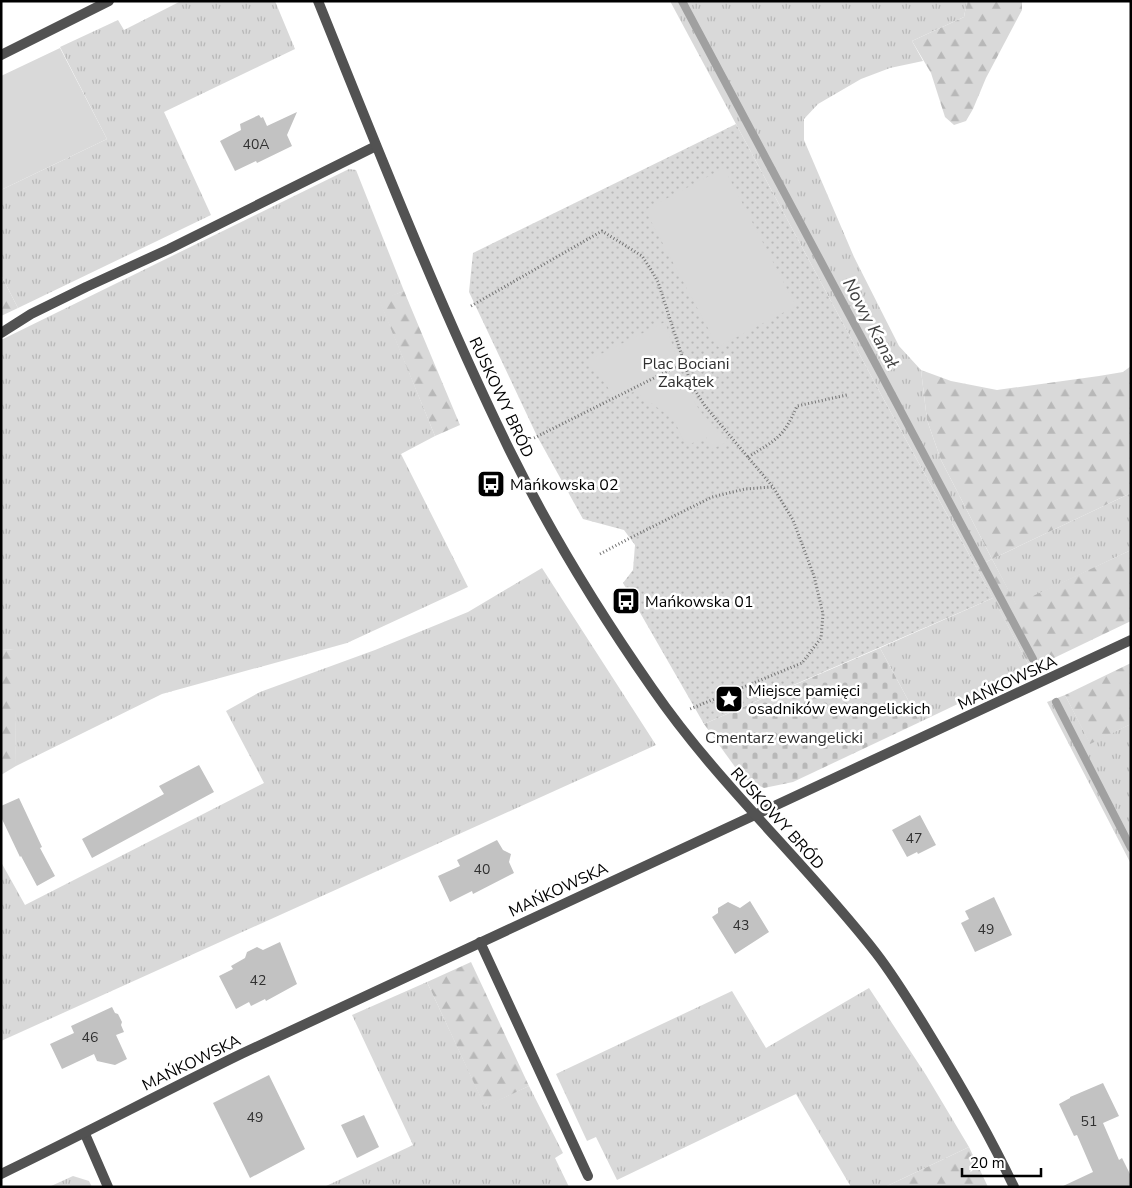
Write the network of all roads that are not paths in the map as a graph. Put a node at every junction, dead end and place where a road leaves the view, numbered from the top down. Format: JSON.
{"nodes":[{"id":1,"x":109,"y":1,"type":"edge"},
{"id":2,"x":318,"y":1,"type":"edge"},
{"id":3,"x":1,"y":55,"type":"edge"},
{"id":4,"x":376,"y":146,"type":"junction"},
{"id":5,"x":1,"y":333,"type":"edge"},
{"id":6,"x":1131,"y":640,"type":"edge"},
{"id":7,"x":754,"y":814,"type":"junction"},
{"id":8,"x":480,"y":942,"type":"junction"},
{"id":9,"x":85,"y":1134,"type":"junction"},
{"id":10,"x":1,"y":1174,"type":"edge"},
{"id":11,"x":588,"y":1176,"type":"dead end"},
{"id":12,"x":108,"y":1187,"type":"edge"},
{"id":13,"x":1014,"y":1187,"type":"edge"}],
"edges":[{"from":1,"to":3,"type":"street"},
{"from":2,"to":4,"type":"street","name":"RUSKOWY BRÓD"},
{"from":4,"to":5,"type":"street"},
{"from":4,"to":7,"type":"street","name":"RUSKOWY BRÓD"},
{"from":6,"to":7,"type":"street","name":"MAŃKOWSKA"},
{"from":7,"to":8,"type":"street","name":"MAŃKOWSKA"},
{"from":7,"to":13,"type":"street","name":"RUSKOWY BRÓD"},
{"from":8,"to":9,"type":"street","name":"MAŃKOWSKA"},
{"from":8,"to":11,"type":"street"},
{"from":9,"to":10,"type":"street","name":"MAŃKOWSKA"},
{"from":9,"to":12,"type":"street"}]}
